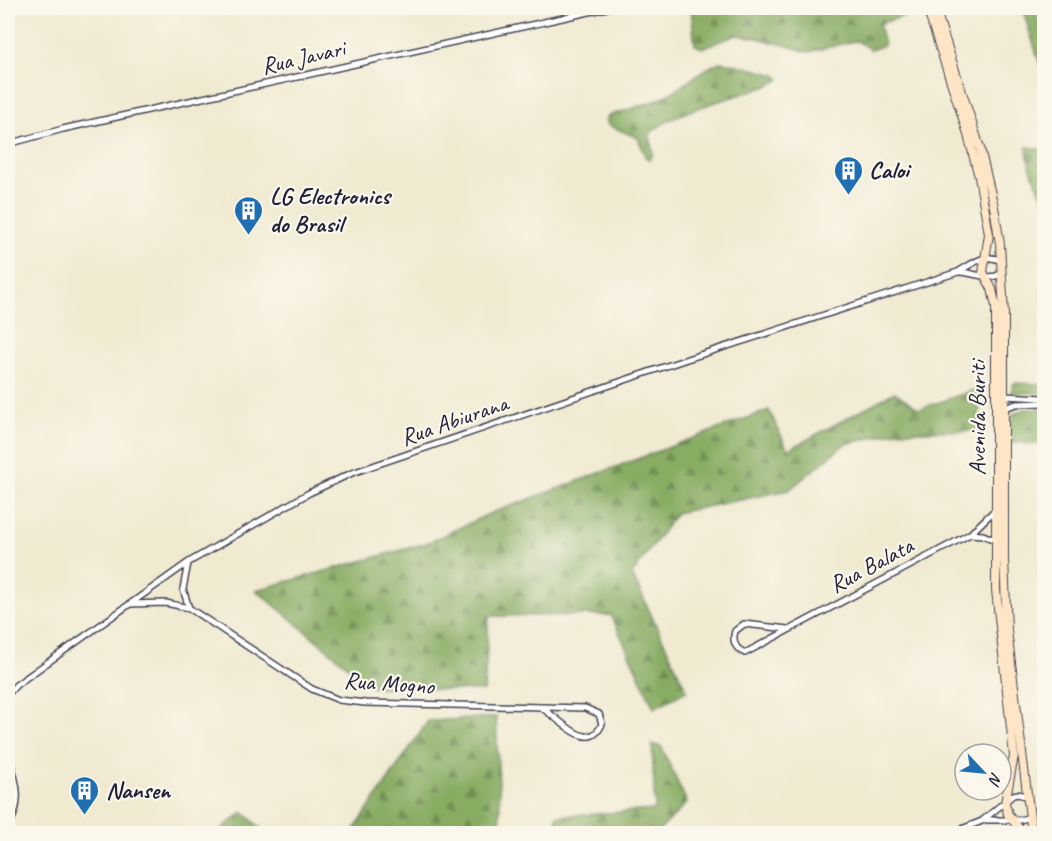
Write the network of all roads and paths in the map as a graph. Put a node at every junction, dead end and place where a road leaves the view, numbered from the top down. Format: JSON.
{"nodes":[{"id":1,"x":607,"y":8,"type":"edge"},
{"id":2,"x":927,"y":8,"type":"edge"},
{"id":3,"x":935,"y":8,"type":"edge"},
{"id":4,"x":8,"y":144,"type":"edge"},
{"id":5,"x":985,"y":257,"type":"junction"},
{"id":6,"x":1002,"y":261,"type":"junction"},
{"id":7,"x":958,"y":272,"type":"junction"},
{"id":8,"x":1002,"y":273,"type":"junction"},
{"id":9,"x":985,"y":276,"type":"junction"},
{"id":10,"x":1004,"y":396,"type":"junction"},
{"id":11,"x":1044,"y":398,"type":"edge"},
{"id":12,"x":1044,"y":403,"type":"edge"},
{"id":13,"x":1005,"y":408,"type":"junction"},
{"id":14,"x":996,"y":509,"type":"junction"},
{"id":15,"x":970,"y":534,"type":"junction"},
{"id":16,"x":995,"y":540,"type":"junction"},
{"id":17,"x":189,"y":562,"type":"junction"},
{"id":18,"x":130,"y":604,"type":"junction"},
{"id":19,"x":189,"y":608,"type":"junction"},
{"id":20,"x":788,"y":629,"type":"junction"},
{"id":21,"x":8,"y":694,"type":"edge"},
{"id":22,"x":540,"y":707,"type":"junction"},
{"id":23,"x":8,"y":754,"type":"edge"},
{"id":24,"x":1028,"y":797,"type":"junction"},
{"id":25,"x":1005,"y":803,"type":"junction"},
{"id":26,"x":1030,"y":817,"type":"junction"},
{"id":27,"x":982,"y":820,"type":"junction"},
{"id":28,"x":1012,"y":820,"type":"junction"},
{"id":29,"x":8,"y":826,"type":"edge"},
{"id":30,"x":949,"y":834,"type":"edge"},
{"id":31,"x":1023,"y":834,"type":"edge"},
{"id":32,"x":1032,"y":834,"type":"edge"}],
"edges":[{"from":1,"to":4,"type":"street","name":"Rua Javari"},
{"from":2,"to":5,"type":"main road","name":"Avenida Buriti"},
{"from":3,"to":6,"type":"main road","name":"Avenida Buriti"},
{"from":5,"to":6,"type":"street"},
{"from":5,"to":7,"type":"street","name":"Rua Abiurana"},
{"from":5,"to":9,"type":"main road","name":"Avenida Buriti"},
{"from":6,"to":8,"type":"main road","name":"Avenida Buriti"},
{"from":7,"to":9,"type":"street","name":"Rua Abiurana"},
{"from":7,"to":17,"type":"street","name":"Rua Abiurana"},
{"from":8,"to":9,"type":"street","name":"Rua Abiurana"},
{"from":8,"to":10,"type":"main road","name":"Avenida Buriti"},
{"from":9,"to":14,"type":"main road","name":"Avenida Buriti"},
{"from":10,"to":11,"type":"street"},
{"from":10,"to":13,"type":"main road","name":"Avenida Buriti"},
{"from":12,"to":13,"type":"street"},
{"from":13,"to":24,"type":"main road","name":"Avenida Buriti"},
{"from":14,"to":15,"type":"street","name":"Rua Balata"},
{"from":14,"to":16,"type":"main road","name":"Avenida Buriti"},
{"from":15,"to":16,"type":"street"},
{"from":15,"to":20,"type":"street","name":"Rua Balata"},
{"from":16,"to":25,"type":"main road","name":"Avenida Buriti"},
{"from":17,"to":18,"type":"street","name":"Rua Abiurana"},
{"from":17,"to":19,"type":"street"},
{"from":18,"to":19,"type":"street","name":"Rua Mogno"},
{"from":18,"to":21,"type":"street","name":"Rua Abiurana"},
{"from":19,"to":22,"type":"street","name":"Rua Mogno"},
{"from":20,"to":20,"type":"street","name":"Rua Balata"},
{"from":22,"to":22,"type":"street","name":"Rua Mogno"},
{"from":23,"to":29,"type":"street"},
{"from":24,"to":25,"type":"street"},
{"from":24,"to":26,"type":"main road","name":"Avenida Buriti"},
{"from":25,"to":27,"type":"street"},
{"from":25,"to":28,"type":"main road"},
{"from":26,"to":28,"type":"street"},
{"from":26,"to":32,"type":"main road","name":"Avenida Buriti"},
{"from":27,"to":28,"type":"street"},
{"from":27,"to":30,"type":"street"},
{"from":28,"to":31,"type":"main road"}]}
